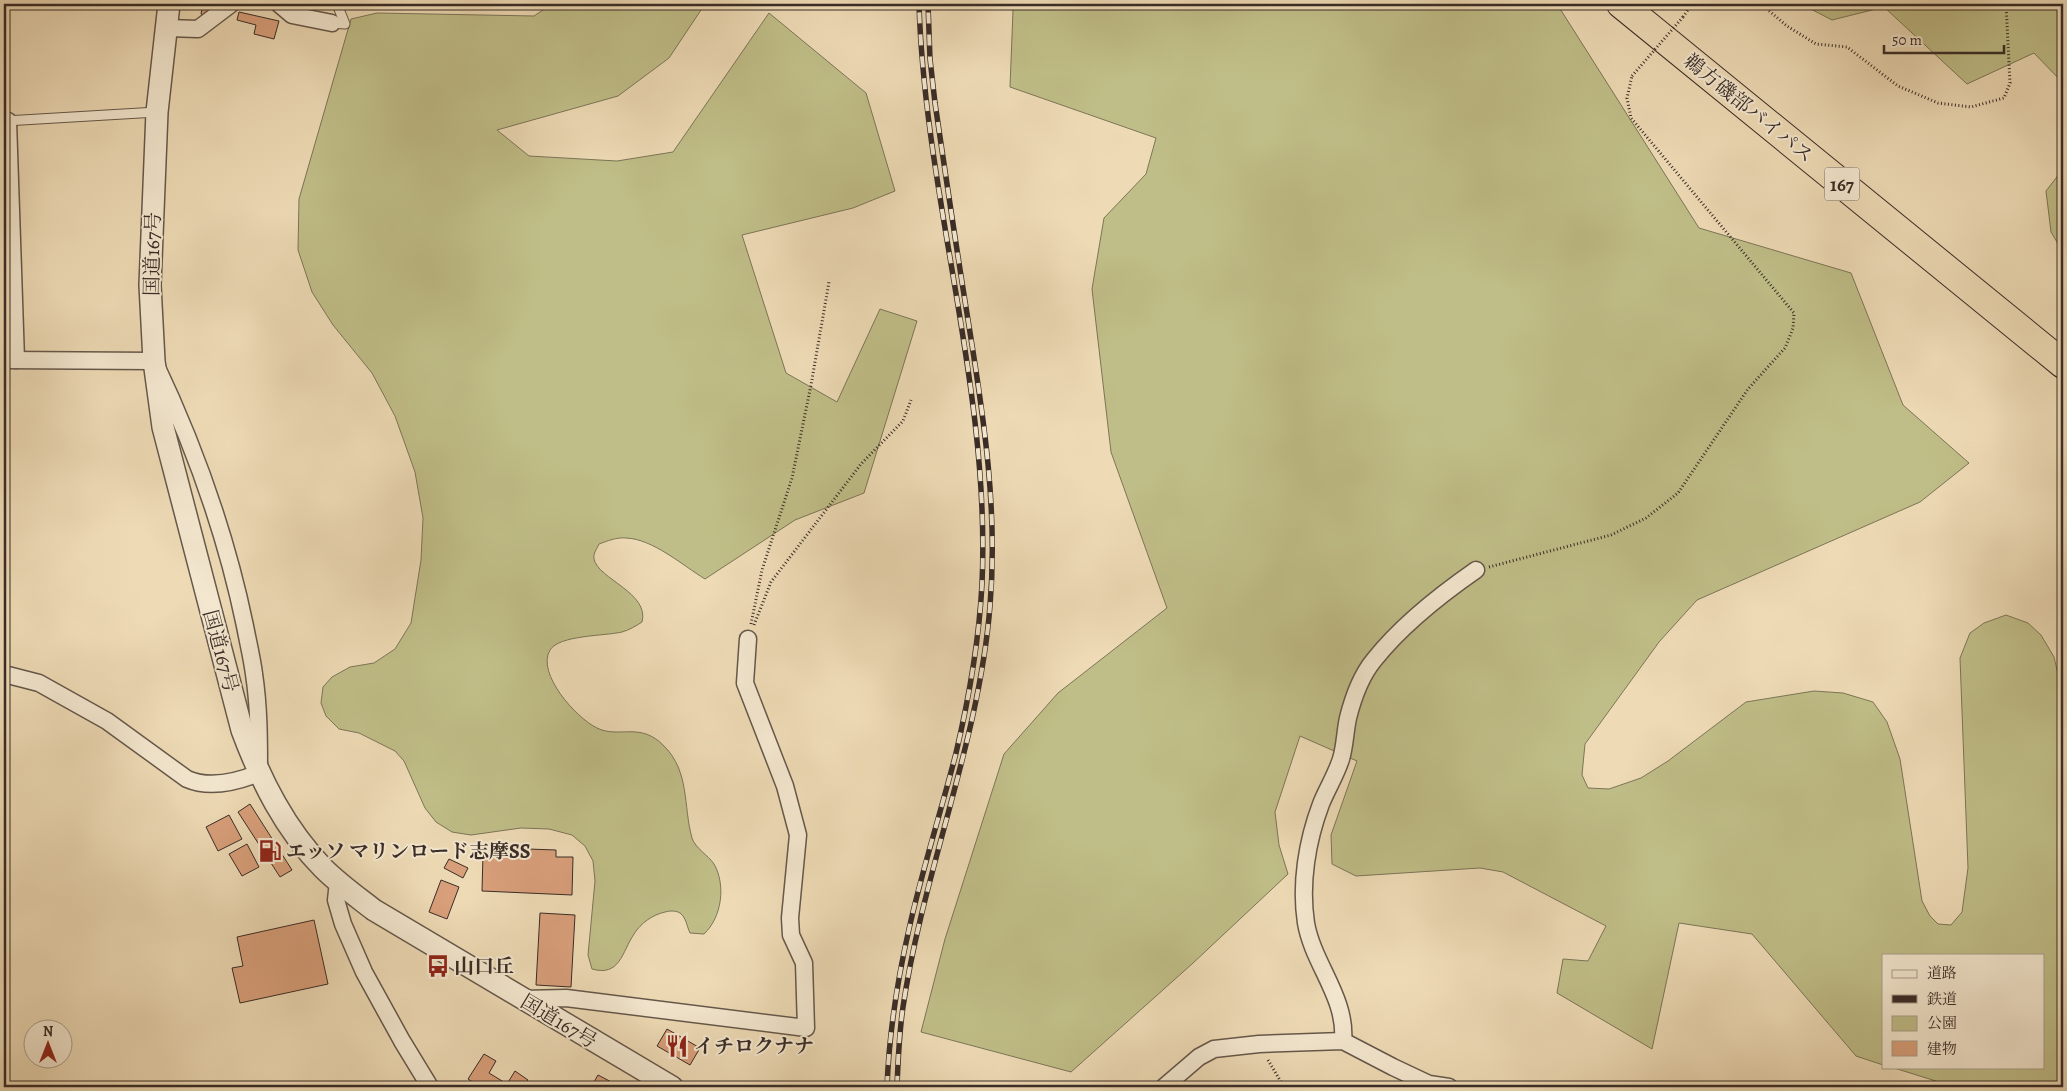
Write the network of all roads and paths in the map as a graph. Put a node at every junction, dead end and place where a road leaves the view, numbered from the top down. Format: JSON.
{"nodes":[{"id":1,"x":169,"y":4,"type":"edge"},
{"id":2,"x":231,"y":4,"type":"edge"},
{"id":3,"x":279,"y":4,"type":"edge"},
{"id":4,"x":337,"y":4,"type":"edge"},
{"id":5,"x":1621,"y":4,"type":"edge"},
{"id":6,"x":1692,"y":4,"type":"edge"},
{"id":7,"x":1761,"y":4,"type":"edge"},
{"id":8,"x":2006,"y":4,"type":"edge"},
{"id":9,"x":332,"y":23,"type":"joint"},
{"id":10,"x":167,"y":28,"type":"junction"},
{"id":11,"x":157,"y":112,"type":"junction"},
{"id":12,"x":6,"y":121,"type":"edge"},
{"id":13,"x":829,"y":282,"type":"dead end"},
{"id":14,"x":10,"y":360,"type":"edge"},
{"id":15,"x":154,"y":361,"type":"junction"},
{"id":16,"x":2063,"y":364,"type":"edge"},
{"id":17,"x":911,"y":400,"type":"dead end"},
{"id":18,"x":1476,"y":570,"type":"joint"},
{"id":19,"x":748,"y":639,"type":"junction"},
{"id":20,"x":4,"y":674,"type":"edge"},
{"id":21,"x":259,"y":773,"type":"junction"},
{"id":22,"x":338,"y":882,"type":"junction"},
{"id":23,"x":523,"y":999,"type":"junction"},
{"id":24,"x":1343,"y":1041,"type":"junction"},
{"id":25,"x":1259,"y":1044,"type":"junction"},
{"id":26,"x":430,"y":1087,"type":"edge"},
{"id":27,"x":672,"y":1087,"type":"edge"},
{"id":28,"x":1164,"y":1087,"type":"edge"},
{"id":29,"x":1284,"y":1087,"type":"edge"},
{"id":30,"x":1448,"y":1087,"type":"edge"}],
"edges":[{"from":1,"to":10,"type":"street","name":"国道167号"},
{"from":2,"to":10,"type":"street"},
{"from":3,"to":9,"type":"street"},
{"from":4,"to":9,"type":"lane"},
{"from":5,"to":16,"type":"highway","name":"鵜方磯部バイパス","number":"167"},
{"from":6,"to":18,"type":"path","bridge":true},
{"from":7,"to":8,"type":"path"},
{"from":10,"to":11,"type":"street","name":"国道167号"},
{"from":11,"to":12,"type":"lane"},
{"from":11,"to":15,"type":"street","name":"国道167号"},
{"from":12,"to":14,"type":"street"},
{"from":13,"to":19,"type":"path"},
{"from":14,"to":15,"type":"street"},
{"from":15,"to":21,"type":"street","name":"国道167号"},
{"from":15,"to":21,"type":"street"},
{"from":17,"to":19,"type":"path"},
{"from":18,"to":24,"type":"street"},
{"from":19,"to":23,"type":"street"},
{"from":20,"to":21,"type":"street"},
{"from":21,"to":22,"type":"street","name":"国道167号"},
{"from":22,"to":23,"type":"street","name":"国道167号"},
{"from":22,"to":26,"type":"street"},
{"from":23,"to":27,"type":"street","name":"国道167号"},
{"from":24,"to":25,"type":"street"},
{"from":24,"to":30,"type":"street"},
{"from":25,"to":28,"type":"street"},
{"from":25,"to":29,"type":"path"}]}
